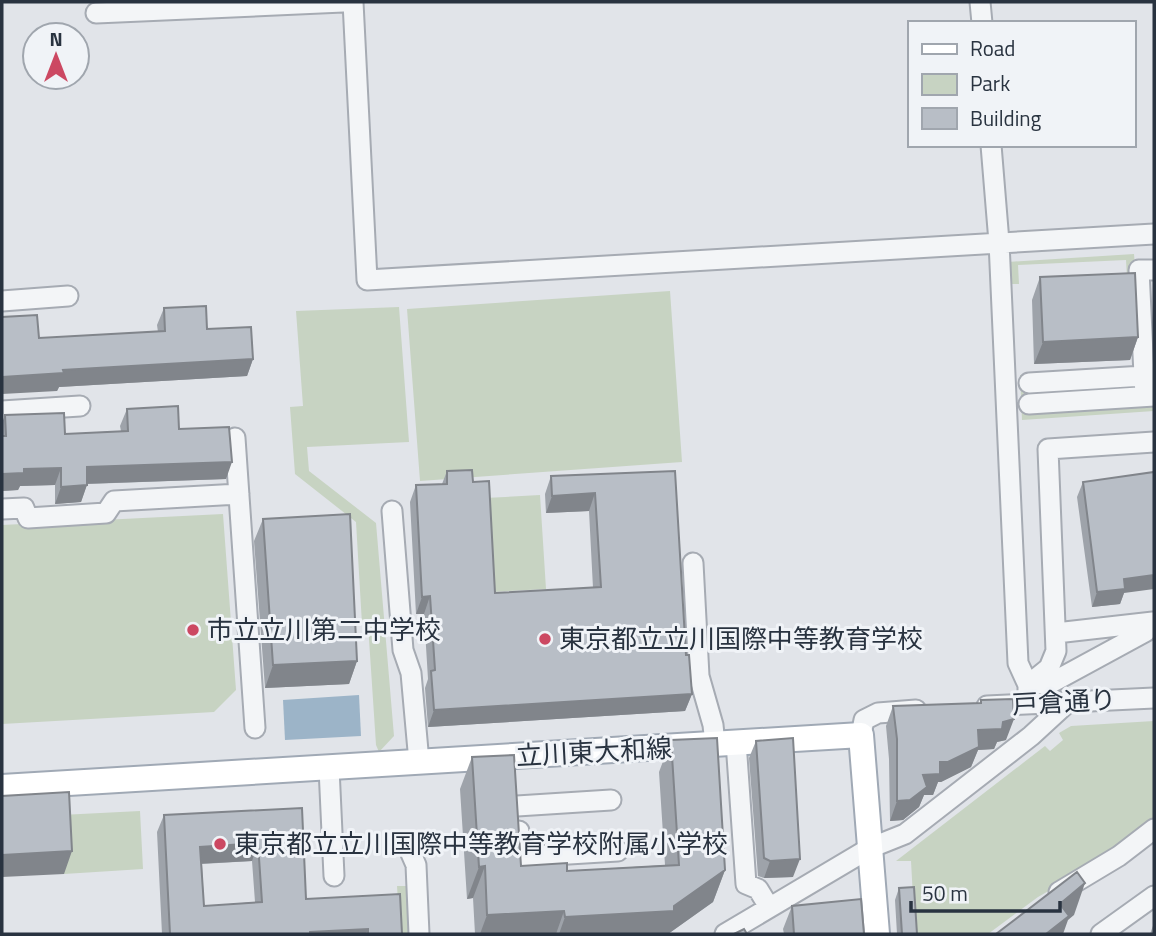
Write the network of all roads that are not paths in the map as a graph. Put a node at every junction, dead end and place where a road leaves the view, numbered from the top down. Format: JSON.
{"nodes":[{"id":1,"x":343,"y":2,"type":"edge"},
{"id":2,"x":353,"y":2,"type":"edge"},
{"id":3,"x":980,"y":2,"type":"edge"},
{"id":4,"x":96,"y":13,"type":"dead end"},
{"id":5,"x":982,"y":21,"type":"edge"},
{"id":6,"x":991,"y":147,"type":"edge"},
{"id":7,"x":1154,"y":234,"type":"edge"},
{"id":8,"x":999,"y":242,"type":"junction"},
{"id":9,"x":1154,"y":270,"type":"edge"},
{"id":10,"x":68,"y":296,"type":"dead end"},
{"id":11,"x":2,"y":301,"type":"edge"},
{"id":12,"x":1144,"y":376,"type":"junction"},
{"id":13,"x":1028,"y":383,"type":"dead end"},
{"id":14,"x":1150,"y":396,"type":"edge"},
{"id":15,"x":1028,"y":404,"type":"dead end"},
{"id":16,"x":80,"y":406,"type":"dead end"},
{"id":17,"x":2,"y":411,"type":"edge"},
{"id":18,"x":235,"y":438,"type":"dead end"},
{"id":19,"x":1154,"y":442,"type":"edge"},
{"id":20,"x":239,"y":494,"type":"junction"},
{"id":21,"x":2,"y":509,"type":"edge"},
{"id":22,"x":393,"y":511,"type":"dead end"},
{"id":23,"x":693,"y":563,"type":"dead end"},
{"id":24,"x":1149,"y":623,"type":"edge"},
{"id":25,"x":1056,"y":633,"type":"junction"},
{"id":26,"x":1028,"y":694,"type":"junction"},
{"id":27,"x":1154,"y":698,"type":"edge"},
{"id":28,"x":1068,"y":702,"type":"junction"},
{"id":29,"x":962,"y":707,"type":"edge"},
{"id":30,"x":936,"y":709,"type":"edge"},
{"id":31,"x":255,"y":728,"type":"dead end"},
{"id":32,"x":861,"y":734,"type":"junction"},
{"id":33,"x":726,"y":743,"type":"junction"},
{"id":34,"x":419,"y":762,"type":"junction"},
{"id":35,"x":328,"y":768,"type":"junction"},
{"id":36,"x":514,"y":772,"type":"junction"},
{"id":37,"x":2,"y":788,"type":"edge"},
{"id":38,"x":611,"y":800,"type":"dead end"},
{"id":39,"x":517,"y":806,"type":"junction"},
{"id":40,"x":1154,"y":829,"type":"edge"},
{"id":41,"x":870,"y":848,"type":"junction"},
{"id":42,"x":409,"y":849,"type":"dead end"},
{"id":43,"x":618,"y":851,"type":"dead end"},
{"id":44,"x":334,"y":876,"type":"dead end"},
{"id":45,"x":1154,"y":896,"type":"edge"},
{"id":46,"x":1047,"y":899,"type":"edge"},
{"id":47,"x":769,"y":907,"type":"junction"},
{"id":48,"x":748,"y":928,"type":"edge"},
{"id":49,"x":419,"y":934,"type":"edge"},
{"id":50,"x":724,"y":934,"type":"edge"},
{"id":51,"x":877,"y":934,"type":"edge"},
{"id":52,"x":1101,"y":934,"type":"edge"}],
"edges":[{"from":1,"to":4,"type":"street"},
{"from":2,"to":8,"type":"street"},
{"from":3,"to":5,"type":"street"},
{"from":6,"to":8,"type":"street"},
{"from":7,"to":8,"type":"street"},
{"from":8,"to":26,"type":"street"},
{"from":9,"to":12,"type":"street"},
{"from":10,"to":11,"type":"street"},
{"from":12,"to":13,"type":"street"},
{"from":12,"to":14,"type":"street"},
{"from":14,"to":15,"type":"street"},
{"from":16,"to":17,"type":"street"},
{"from":18,"to":20,"type":"street"},
{"from":19,"to":25,"type":"street"},
{"from":20,"to":21,"type":"street"},
{"from":20,"to":31,"type":"street"},
{"from":22,"to":34,"type":"street"},
{"from":23,"to":33,"type":"street"},
{"from":24,"to":25,"type":"street"},
{"from":24,"to":26,"type":"street"},
{"from":25,"to":26,"type":"street"},
{"from":26,"to":28,"type":"street","name":"戸倉通り"},
{"from":26,"to":29,"type":"street","name":"戸倉通り"},
{"from":27,"to":28,"type":"street","name":"戸倉通り"},
{"from":28,"to":41,"type":"street"},
{"from":30,"to":32,"type":"street"},
{"from":32,"to":33,"type":"main road","name":"立川東大和線"},
{"from":32,"to":41,"type":"main road"},
{"from":33,"to":36,"type":"main road","name":"立川東大和線"},
{"from":33,"to":47,"type":"street"},
{"from":34,"to":35,"type":"main road","name":"立川東大和線"},
{"from":34,"to":36,"type":"main road","name":"立川東大和線"},
{"from":35,"to":37,"type":"main road","name":"立川東大和線"},
{"from":35,"to":44,"type":"street"},
{"from":36,"to":39,"type":"street"},
{"from":38,"to":39,"type":"street"},
{"from":39,"to":43,"type":"street"},
{"from":40,"to":46,"type":"street"},
{"from":41,"to":47,"type":"street"},
{"from":41,"to":51,"type":"main road"},
{"from":42,"to":49,"type":"street"},
{"from":45,"to":52,"type":"street"},
{"from":47,"to":48,"type":"street"},
{"from":48,"to":50,"type":"street"}]}
